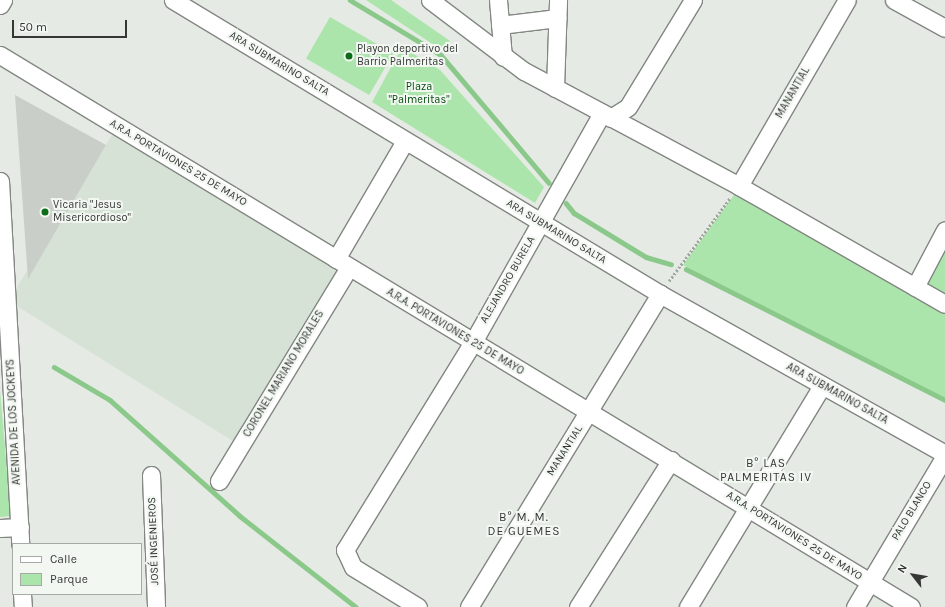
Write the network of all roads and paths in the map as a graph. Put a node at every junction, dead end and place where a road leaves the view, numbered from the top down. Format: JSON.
{"nodes":[{"id":1,"x":3,"y":0,"type":"edge"},
{"id":2,"x":173,"y":0,"type":"edge"},
{"id":3,"x":430,"y":0,"type":"edge"},
{"id":4,"x":498,"y":0,"type":"edge"},
{"id":5,"x":558,"y":0,"type":"edge"},
{"id":6,"x":693,"y":0,"type":"edge"},
{"id":7,"x":847,"y":0,"type":"edge"},
{"id":8,"x":894,"y":0,"type":"edge"},
{"id":9,"x":0,"y":5,"type":"edge"},
{"id":10,"x":558,"y":18,"type":"junction"},
{"id":11,"x":500,"y":25,"type":"junction"},
{"id":12,"x":945,"y":28,"type":"edge"},
{"id":13,"x":0,"y":55,"type":"edge"},
{"id":14,"x":503,"y":58,"type":"junction"},
{"id":15,"x":555,"y":88,"type":"junction"},
{"id":16,"x":606,"y":115,"type":"junction"},
{"id":17,"x":405,"y":141,"type":"junction"},
{"id":18,"x":0,"y":181,"type":"edge"},
{"id":19,"x":739,"y":186,"type":"junction"},
{"id":20,"x":540,"y":223,"type":"junction"},
{"id":21,"x":945,"y":230,"type":"edge"},
{"id":22,"x":342,"y":263,"type":"junction"},
{"id":23,"x":915,"y":287,"type":"junction"},
{"id":24,"x":660,"y":294,"type":"junction"},
{"id":25,"x":945,"y":304,"type":"edge"},
{"id":26,"x":473,"y":342,"type":"junction"},
{"id":27,"x":822,"y":386,"type":"junction"},
{"id":28,"x":589,"y":413,"type":"junction"},
{"id":29,"x":945,"y":455,"type":"edge"},
{"id":30,"x":671,"y":460,"type":"junction"},
{"id":31,"x":151,"y":475,"type":"dead end"},
{"id":32,"x":219,"y":481,"type":"dead end"},
{"id":33,"x":748,"y":508,"type":"junction"},
{"id":34,"x":0,"y":528,"type":"edge"},
{"id":35,"x":20,"y":536,"type":"edge"},
{"id":36,"x":870,"y":583,"type":"junction"},
{"id":37,"x":22,"y":595,"type":"edge"},
{"id":38,"x":23,"y":607,"type":"edge"},
{"id":39,"x":156,"y":607,"type":"edge"},
{"id":40,"x":418,"y":607,"type":"edge"},
{"id":41,"x":469,"y":607,"type":"edge"},
{"id":42,"x":578,"y":607,"type":"edge"},
{"id":43,"x":688,"y":607,"type":"edge"},
{"id":44,"x":855,"y":607,"type":"edge"},
{"id":45,"x":911,"y":607,"type":"edge"}],
"edges":[{"from":1,"to":9,"type":"street"},
{"from":2,"to":17,"type":"street","name":"ARA SUBMARINO SALTA"},
{"from":3,"to":14,"type":"street"},
{"from":4,"to":11,"type":"street"},
{"from":5,"to":10,"type":"street"},
{"from":6,"to":16,"type":"street"},
{"from":7,"to":19,"type":"street","name":"MANANTIAL"},
{"from":8,"to":12,"type":"street"},
{"from":10,"to":11,"type":"street"},
{"from":10,"to":15,"type":"street"},
{"from":11,"to":14,"type":"street"},
{"from":13,"to":22,"type":"street","name":"A.R.A. PORTAVIONES 25 DE MAYO"},
{"from":14,"to":15,"type":"street"},
{"from":15,"to":16,"type":"street"},
{"from":16,"to":19,"type":"street"},
{"from":16,"to":20,"type":"street","name":"ALEJANDRO BURELA"},
{"from":17,"to":20,"type":"street","name":"ARA SUBMARINO SALTA"},
{"from":17,"to":22,"type":"street","name":"CORONEL MARIANO MORALES"},
{"from":18,"to":35,"type":"street","name":"AVENIDA DE LOS JOCKEYS"},
{"from":19,"to":23,"type":"street"},
{"from":19,"to":24,"type":"path"},
{"from":20,"to":24,"type":"street","name":"ARA SUBMARINO SALTA"},
{"from":20,"to":26,"type":"street","name":"ALEJANDRO BURELA"},
{"from":21,"to":23,"type":"street"},
{"from":22,"to":26,"type":"street","name":"A.R.A. PORTAVIONES 25 DE MAYO"},
{"from":22,"to":32,"type":"street","name":"CORONEL MARIANO MORALES"},
{"from":23,"to":25,"type":"street"},
{"from":24,"to":27,"type":"street","name":"ARA SUBMARINO SALTA"},
{"from":24,"to":28,"type":"street","name":"MANANTIAL"},
{"from":26,"to":28,"type":"street","name":"A.R.A. PORTAVIONES 25 DE MAYO"},
{"from":26,"to":40,"type":"street","name":"ALEJANDRO BURELA"},
{"from":27,"to":29,"type":"street","name":"ARA SUBMARINO SALTA"},
{"from":27,"to":33,"type":"street"},
{"from":28,"to":30,"type":"street","name":"A.R.A. PORTAVIONES 25 DE MAYO"},
{"from":28,"to":41,"type":"street","name":"MANANTIAL"},
{"from":29,"to":36,"type":"street","name":"PALO BLANCO"},
{"from":30,"to":33,"type":"street","name":"A.R.A. PORTAVIONES 25 DE MAYO"},
{"from":30,"to":42,"type":"street"},
{"from":31,"to":39,"type":"street","name":"JOSÉ INGENIEROS"},
{"from":33,"to":36,"type":"street","name":"A.R.A. PORTAVIONES 25 DE MAYO"},
{"from":33,"to":43,"type":"street"},
{"from":34,"to":35,"type":"street"},
{"from":36,"to":44,"type":"street","name":"PALO BLANCO"},
{"from":36,"to":45,"type":"street","name":"A.R.A. PORTAVIONES 25 DE MAYO"},
{"from":37,"to":38,"type":"street"}]}
